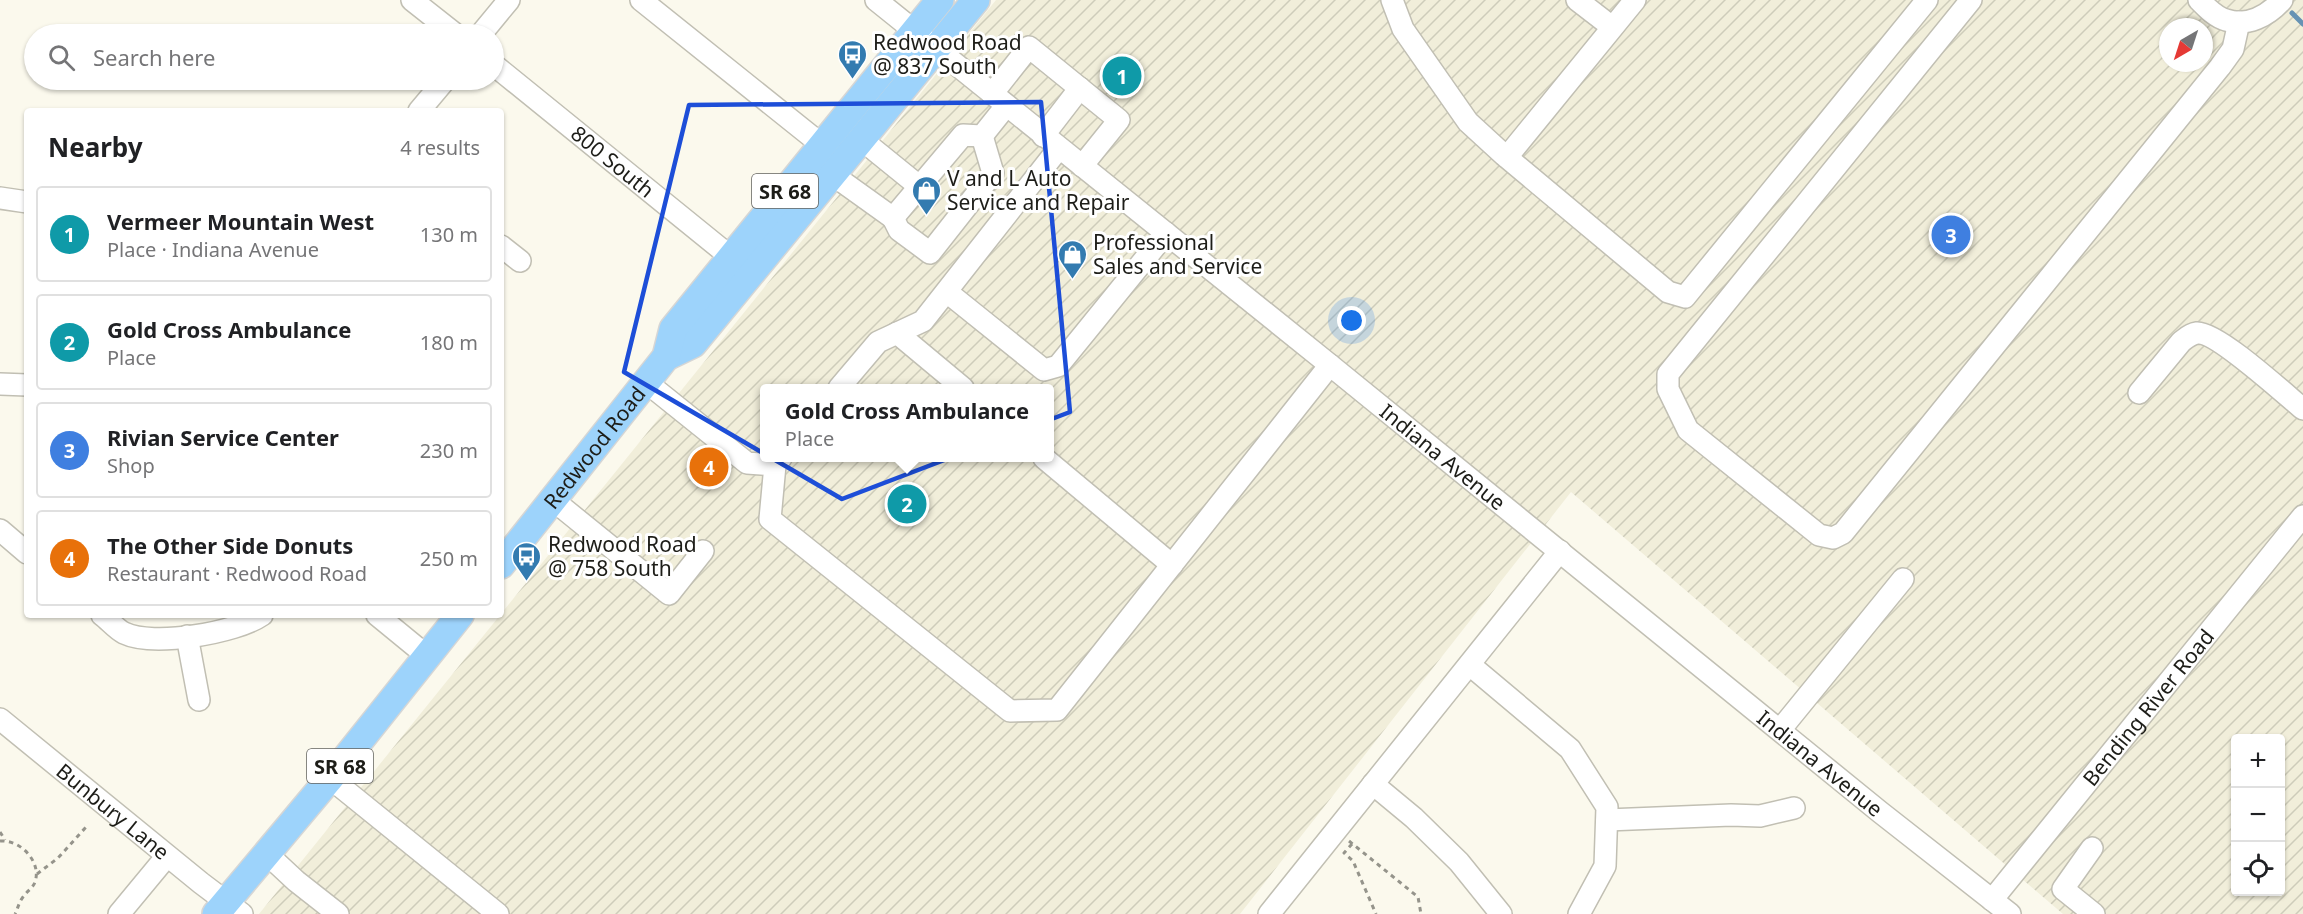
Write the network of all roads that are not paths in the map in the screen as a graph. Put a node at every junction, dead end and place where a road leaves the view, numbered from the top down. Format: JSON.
{"nodes":[{"id":1,"x":412,"y":0,"type":"edge"},
{"id":2,"x":509,"y":0,"type":"edge"},
{"id":3,"x":641,"y":0,"type":"edge"},
{"id":4,"x":876,"y":0,"type":"edge"},
{"id":5,"x":939,"y":0,"type":"edge"},
{"id":6,"x":976,"y":0,"type":"edge"},
{"id":7,"x":1392,"y":0,"type":"edge"},
{"id":8,"x":1577,"y":0,"type":"edge"},
{"id":9,"x":1635,"y":0,"type":"edge"},
{"id":10,"x":1927,"y":0,"type":"edge"},
{"id":11,"x":1971,"y":0,"type":"edge"},
{"id":12,"x":2199,"y":0,"type":"edge"},
{"id":13,"x":2282,"y":0,"type":"edge"},
{"id":14,"x":2239,"y":22,"type":"junction"},
{"id":15,"x":442,"y":24,"type":"edge"},
{"id":16,"x":489,"y":24,"type":"edge"},
{"id":17,"x":1612,"y":27,"type":"junction"},
{"id":18,"x":914,"y":30,"type":"junction"},
{"id":19,"x":937,"y":50,"type":"junction"},
{"id":20,"x":504,"y":73,"type":"edge"},
{"id":21,"x":1080,"y":88,"type":"junction"},
{"id":22,"x":436,"y":90,"type":"edge"},
{"id":23,"x":999,"y":100,"type":"junction"},
{"id":24,"x":421,"y":108,"type":"edge"},
{"id":25,"x":982,"y":136,"type":"junction"},
{"id":26,"x":862,"y":140,"type":"junction"},
{"id":27,"x":1051,"y":142,"type":"junction"},
{"id":28,"x":822,"y":145,"type":"junction"},
{"id":29,"x":1507,"y":157,"type":"junction"},
{"id":30,"x":1082,"y":166,"type":"junction"},
{"id":31,"x":833,"y":175,"type":"junction"},
{"id":32,"x":920,"y":187,"type":"junction"},
{"id":33,"x":0,"y":198,"type":"edge"},
{"id":34,"x":24,"y":202,"type":"edge"},
{"id":35,"x":893,"y":219,"type":"junction"},
{"id":36,"x":1166,"y":233,"type":"junction"},
{"id":37,"x":504,"y":248,"type":"edge"},
{"id":38,"x":732,"y":258,"type":"junction"},
{"id":39,"x":520,"y":261,"type":"dead end"},
{"id":40,"x":946,"y":292,"type":"junction"},
{"id":41,"x":897,"y":333,"type":"junction"},
{"id":42,"x":666,"y":357,"type":"junction"},
{"id":43,"x":1330,"y":365,"type":"junction"},
{"id":44,"x":646,"y":382,"type":"junction"},
{"id":45,"x":0,"y":384,"type":"edge"},
{"id":46,"x":842,"y":384,"type":"edge"},
{"id":47,"x":958,"y":384,"type":"edge"},
{"id":48,"x":24,"y":385,"type":"edge"},
{"id":49,"x":2139,"y":393,"type":"dead end"},
{"id":50,"x":2303,"y":409,"type":"edge"},
{"id":51,"x":760,"y":462,"type":"edge"},
{"id":52,"x":778,"y":462,"type":"edge"},
{"id":53,"x":1049,"y":462,"type":"edge"},
{"id":54,"x":553,"y":500,"type":"junction"},
{"id":55,"x":2303,"y":516,"type":"edge"},
{"id":56,"x":0,"y":530,"type":"edge"},
{"id":57,"x":24,"y":550,"type":"edge"},
{"id":58,"x":703,"y":551,"type":"dead end"},
{"id":59,"x":1560,"y":551,"type":"junction"},
{"id":60,"x":504,"y":561,"type":"edge"},
{"id":61,"x":1172,"y":565,"type":"junction"},
{"id":62,"x":1903,"y":579,"type":"dead end"},
{"id":63,"x":106,"y":618,"type":"edge"},
{"id":64,"x":256,"y":618,"type":"edge"},
{"id":65,"x":381,"y":618,"type":"edge"},
{"id":66,"x":458,"y":618,"type":"edge"},
{"id":67,"x":187,"y":636,"type":"junction"},
{"id":68,"x":427,"y":656,"type":"junction"},
{"id":69,"x":1470,"y":665,"type":"junction"},
{"id":70,"x":199,"y":700,"type":"dead end"},
{"id":71,"x":0,"y":719,"type":"edge"},
{"id":72,"x":1780,"y":730,"type":"junction"},
{"id":73,"x":330,"y":778,"type":"junction"},
{"id":74,"x":1373,"y":784,"type":"junction"},
{"id":75,"x":1794,"y":808,"type":"dead end"},
{"id":76,"x":1607,"y":820,"type":"junction"},
{"id":77,"x":2092,"y":848,"type":"dead end"},
{"id":78,"x":266,"y":854,"type":"junction"},
{"id":79,"x":167,"y":856,"type":"junction"},
{"id":80,"x":1992,"y":900,"type":"junction"},
{"id":81,"x":228,"y":910,"type":"edge"},
{"id":82,"x":2081,"y":910,"type":"edge"},
{"id":83,"x":120,"y":914,"type":"edge"},
{"id":84,"x":338,"y":914,"type":"edge"},
{"id":85,"x":498,"y":914,"type":"edge"},
{"id":86,"x":1269,"y":914,"type":"edge"},
{"id":87,"x":1501,"y":914,"type":"edge"},
{"id":88,"x":1579,"y":914,"type":"edge"},
{"id":89,"x":2010,"y":914,"type":"edge"}],
"edges":[{"from":1,"to":15,"type":"street"},
{"from":2,"to":16,"type":"street"},
{"from":3,"to":28,"type":"street"},
{"from":4,"to":18,"type":"street","name":"Indiana Avenue"},
{"from":5,"to":18,"type":"main road","name":"Redwood Road","number":"SR 68"},
{"from":6,"to":19,"type":"main road","name":"Redwood Road","number":"SR 68"},
{"from":7,"to":29,"type":"street"},
{"from":8,"to":17,"type":"street"},
{"from":9,"to":17,"type":"street"},
{"from":10,"to":29,"type":"street"},
{"from":11,"to":14,"type":"street"},
{"from":12,"to":14,"type":"street"},
{"from":13,"to":14,"type":"street"},
{"from":17,"to":29,"type":"street"},
{"from":18,"to":19,"type":"street","name":"Indiana Avenue"},
{"from":18,"to":28,"type":"main road","name":"Redwood Road","number":"SR 68"},
{"from":19,"to":23,"type":"street","name":"Indiana Avenue"},
{"from":19,"to":26,"type":"main road","name":"Redwood Road","number":"SR 68"},
{"from":20,"to":38,"type":"street","name":"800 South"},
{"from":21,"to":23,"type":"street"},
{"from":21,"to":27,"type":"street"},
{"from":21,"to":30,"type":"street"},
{"from":22,"to":24,"type":"street"},
{"from":23,"to":25,"type":"street"},
{"from":23,"to":27,"type":"street","name":"Indiana Avenue"},
{"from":25,"to":32,"type":"street"},
{"from":25,"to":35,"type":"street"},
{"from":26,"to":31,"type":"main road","name":"Redwood Road","number":"SR 68"},
{"from":26,"to":32,"type":"street"},
{"from":27,"to":30,"type":"street","name":"Indiana Avenue"},
{"from":27,"to":40,"type":"street"},
{"from":28,"to":38,"type":"main road","name":"Redwood Road","number":"SR 68"},
{"from":30,"to":36,"type":"street","name":"Indiana Avenue"},
{"from":31,"to":35,"type":"street"},
{"from":31,"to":42,"type":"main road","name":"Redwood Road","number":"SR 68"},
{"from":32,"to":35,"type":"street"},
{"from":33,"to":34,"type":"street"},
{"from":36,"to":40,"type":"street"},
{"from":36,"to":43,"type":"street","name":"Indiana Avenue"},
{"from":37,"to":39,"type":"street"},
{"from":38,"to":42,"type":"main road","name":"Redwood Road","number":"SR 68"},
{"from":40,"to":41,"type":"street"},
{"from":41,"to":46,"type":"street"},
{"from":41,"to":47,"type":"street"},
{"from":42,"to":44,"type":"main road","name":"Redwood Road","number":"SR 68"},
{"from":43,"to":59,"type":"street","name":"Indiana Avenue"},
{"from":43,"to":61,"type":"street"},
{"from":44,"to":51,"type":"street"},
{"from":44,"to":54,"type":"main road","name":"Redwood Road","number":"SR 68"},
{"from":45,"to":48,"type":"street"},
{"from":49,"to":50,"type":"street"},
{"from":52,"to":61,"type":"street"},
{"from":53,"to":61,"type":"street"},
{"from":54,"to":58,"type":"street"},
{"from":54,"to":60,"type":"main road","name":"Redwood Road","number":"SR 68"},
{"from":55,"to":80,"type":"street","name":"Bending River Road"},
{"from":56,"to":57,"type":"street"},
{"from":59,"to":69,"type":"street"},
{"from":59,"to":72,"type":"street","name":"Indiana Avenue"},
{"from":62,"to":72,"type":"street"},
{"from":63,"to":67,"type":"street"},
{"from":64,"to":67,"type":"street"},
{"from":65,"to":68,"type":"street"},
{"from":66,"to":68,"type":"main road","number":"SR 68"},
{"from":67,"to":70,"type":"street"},
{"from":68,"to":73,"type":"main road","number":"SR 68"},
{"from":69,"to":74,"type":"street"},
{"from":69,"to":76,"type":"street"},
{"from":71,"to":79,"type":"street","name":"Bunbury Lane"},
{"from":72,"to":80,"type":"street","name":"Indiana Avenue"},
{"from":73,"to":78,"type":"main road","number":"SR 68"},
{"from":73,"to":85,"type":"street"},
{"from":74,"to":86,"type":"street"},
{"from":74,"to":87,"type":"street"},
{"from":75,"to":76,"type":"street"},
{"from":76,"to":88,"type":"street"},
{"from":77,"to":82,"type":"street"},
{"from":78,"to":81,"type":"main road","number":"SR 68"},
{"from":78,"to":84,"type":"street"},
{"from":79,"to":81,"type":"street","name":"Bunbury Lane"},
{"from":79,"to":83,"type":"street"},
{"from":80,"to":89,"type":"street","name":"Indiana Avenue"}]}
